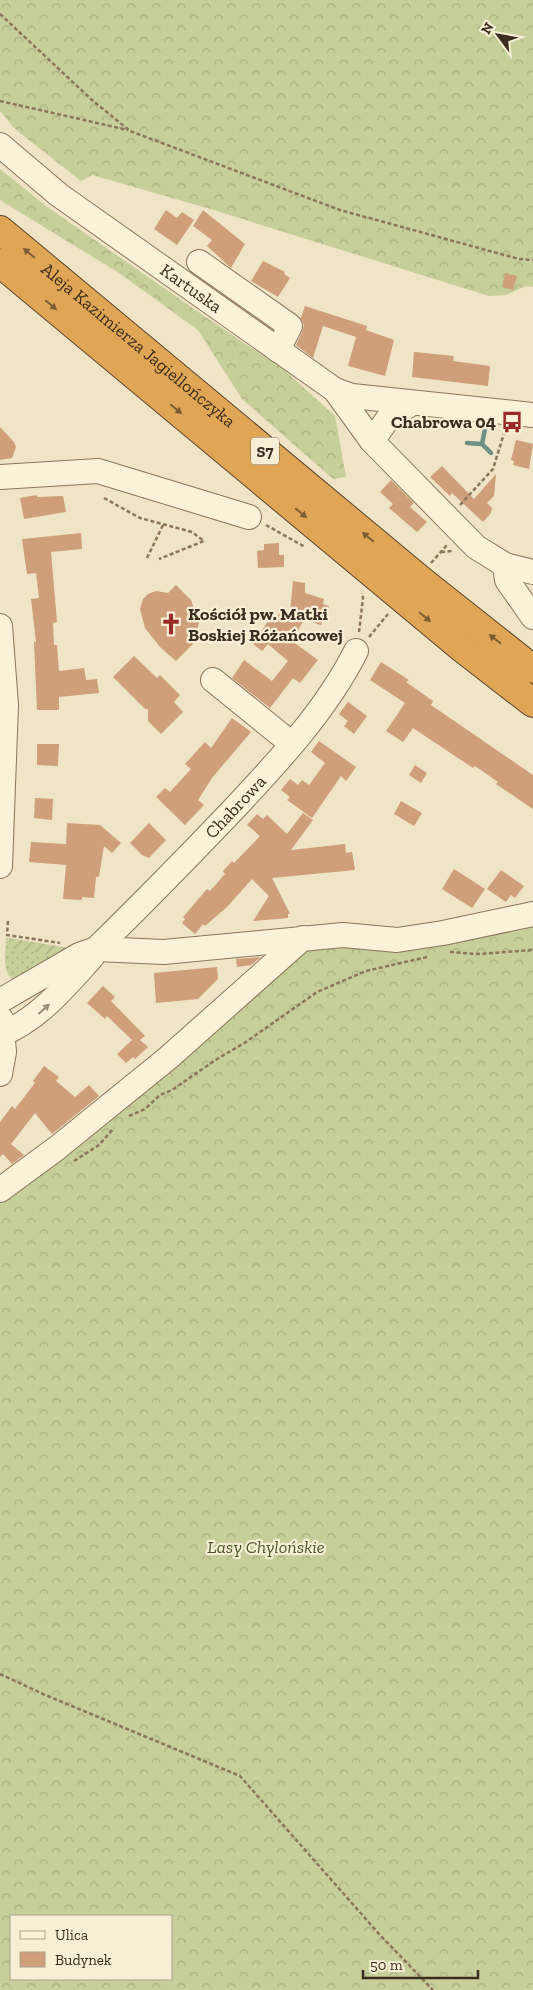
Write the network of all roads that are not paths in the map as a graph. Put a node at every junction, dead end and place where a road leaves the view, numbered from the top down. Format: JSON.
{"nodes":[{"id":1,"x":0,"y":145,"type":"edge"},
{"id":2,"x":0,"y":230,"type":"edge"},
{"id":3,"x":199,"y":262,"type":"dead end"},
{"id":4,"x":0,"y":263,"type":"edge"},
{"id":5,"x":278,"y":350,"type":"junction"},
{"id":6,"x":335,"y":390,"type":"junction"},
{"id":7,"x":412,"y":403,"type":"junction"},
{"id":8,"x":533,"y":415,"type":"edge"},
{"id":9,"x":372,"y":441,"type":"junction"},
{"id":10,"x":0,"y":477,"type":"edge"},
{"id":11,"x":249,"y":517,"type":"road end"},
{"id":12,"x":506,"y":565,"type":"junction"},
{"id":13,"x":533,"y":572,"type":"edge"},
{"id":14,"x":533,"y":616,"type":"edge"},
{"id":15,"x":0,"y":626,"type":"edge"},
{"id":16,"x":363,"y":644,"type":"road end"},
{"id":17,"x":533,"y":670,"type":"edge"},
{"id":18,"x":213,"y":680,"type":"dead end"},
{"id":19,"x":533,"y":702,"type":"edge"},
{"id":20,"x":292,"y":744,"type":"junction"},
{"id":21,"x":0,"y":866,"type":"edge"},
{"id":22,"x":533,"y":914,"type":"edge"},
{"id":23,"x":303,"y":938,"type":"junction"},
{"id":24,"x":96,"y":949,"type":"junction"},
{"id":25,"x":0,"y":1001,"type":"edge"},
{"id":26,"x":1,"y":1028,"type":"edge"},
{"id":27,"x":0,"y":1074,"type":"edge"},
{"id":28,"x":0,"y":1190,"type":"edge"}],
"edges":[{"from":1,"to":5,"type":"street","name":"Kartuska"},
{"from":17,"to":2,"type":"highway","name":"Aleja Kazimierza Jagiellończyka","number":"S7","one_way":true},
{"from":3,"to":5,"type":"street"},
{"from":4,"to":19,"type":"highway","name":"Aleja Kazimierza Jagiellończyka","number":"S7","one_way":true},
{"from":5,"to":6,"type":"street","name":"Kartuska"},
{"from":6,"to":7,"type":"street"},
{"from":6,"to":9,"type":"street","name":"Kartuska"},
{"from":7,"to":8,"type":"street"},
{"from":7,"to":9,"type":"street"},
{"from":9,"to":12,"type":"street","name":"Kartuska"},
{"from":10,"to":11,"type":"street"},
{"from":12,"to":13,"type":"street","name":"Kartuska"},
{"from":12,"to":14,"type":"street"},
{"from":15,"to":21,"type":"street"},
{"from":16,"to":20,"type":"street","name":"Chabrowa"},
{"from":18,"to":20,"type":"street"},
{"from":20,"to":24,"type":"street","name":"Chabrowa"},
{"from":22,"to":23,"type":"street"},
{"from":23,"to":24,"type":"street"},
{"from":23,"to":28,"type":"street"},
{"from":24,"to":25,"type":"street","name":"Chabrowa"},
{"from":26,"to":24,"type":"street","name":"Chabrowa","one_way":true},
{"from":26,"to":27,"type":"street"}]}
